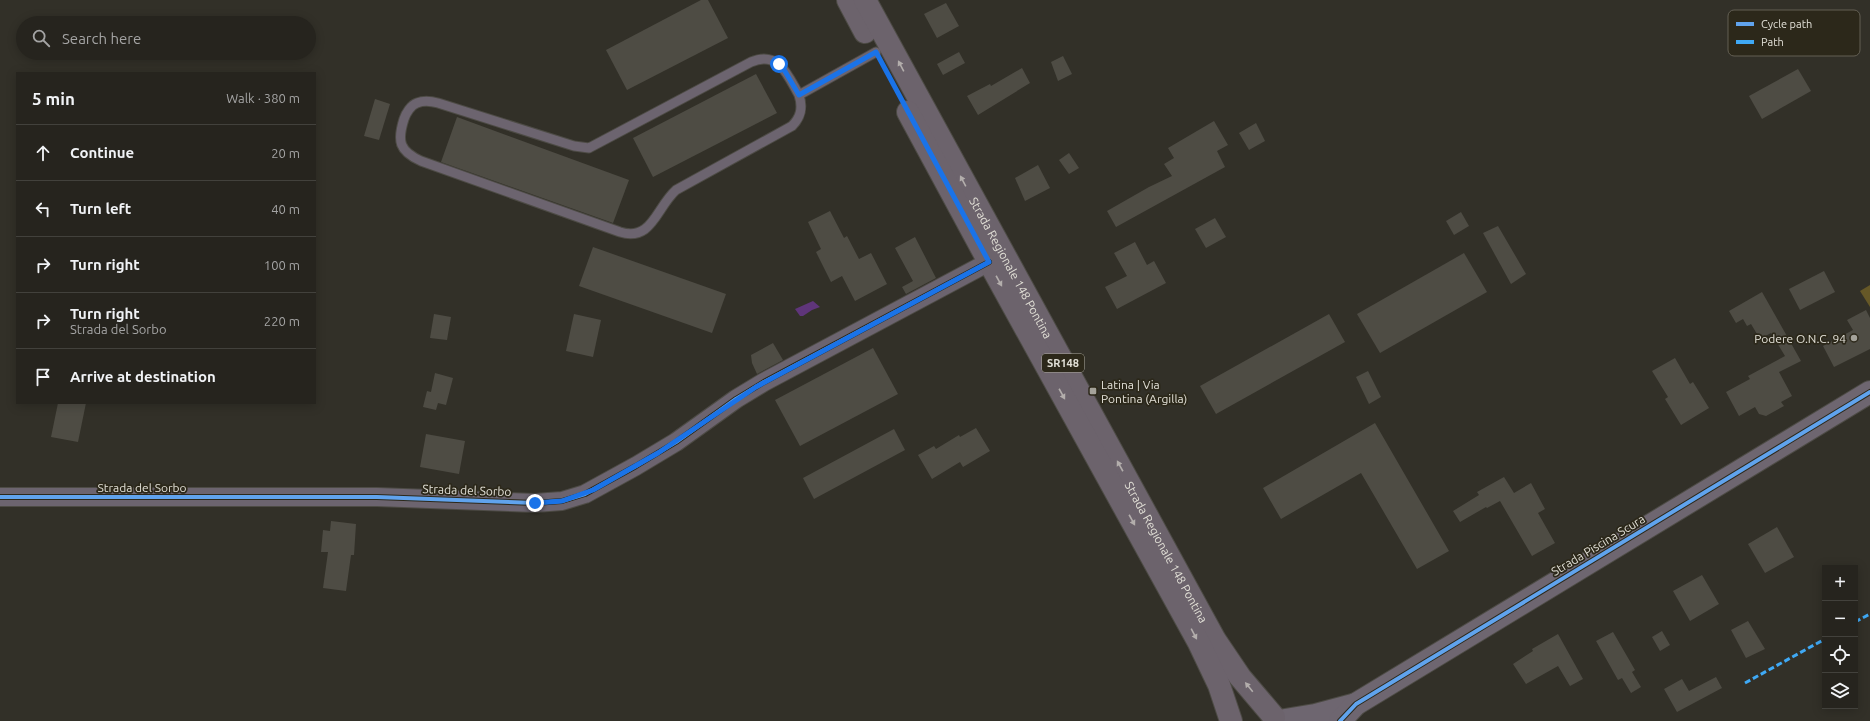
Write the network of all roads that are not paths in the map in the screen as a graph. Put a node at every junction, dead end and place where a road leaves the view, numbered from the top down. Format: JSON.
{"nodes":[{"id":1,"x":848,"y":0,"type":"edge"},
{"id":2,"x":865,"y":0,"type":"edge"},
{"id":3,"x":876,"y":52,"type":"junction"},
{"id":4,"x":799,"y":95,"type":"junction"},
{"id":5,"x":989,"y":262,"type":"junction"},
{"id":6,"x":1870,"y":392,"type":"edge"},
{"id":7,"x":0,"y":497,"type":"edge"},
{"id":8,"x":1356,"y":704,"type":"junction"},
{"id":9,"x":1275,"y":720,"type":"edge"},
{"id":10,"x":1231,"y":721,"type":"edge"},
{"id":11,"x":1340,"y":721,"type":"edge"}],
"edges":[{"from":1,"to":3,"type":"main road","name":"Strada Regionale 148 Pontina","number":"SR148"},
{"from":9,"to":2,"type":"main road","name":"Strada Regionale 148 Pontina","number":"SR148","one_way":true},
{"from":3,"to":4,"type":"lane"},
{"from":3,"to":5,"type":"main road","name":"Strada Regionale 148 Pontina","number":"SR148"},
{"from":4,"to":4,"type":"lane"},
{"from":5,"to":7,"type":"street","name":"Strada del Sorbo"},
{"from":5,"to":10,"type":"main road","name":"Strada Regionale 148 Pontina","number":"SR148","one_way":true},
{"from":6,"to":8,"type":"street","name":"Strada Piscina Scura"},
{"from":8,"to":9,"type":"street","name":"Strada Piscina Scura"},
{"from":8,"to":11,"type":"street","name":"Strada Piscina Scura"}]}
